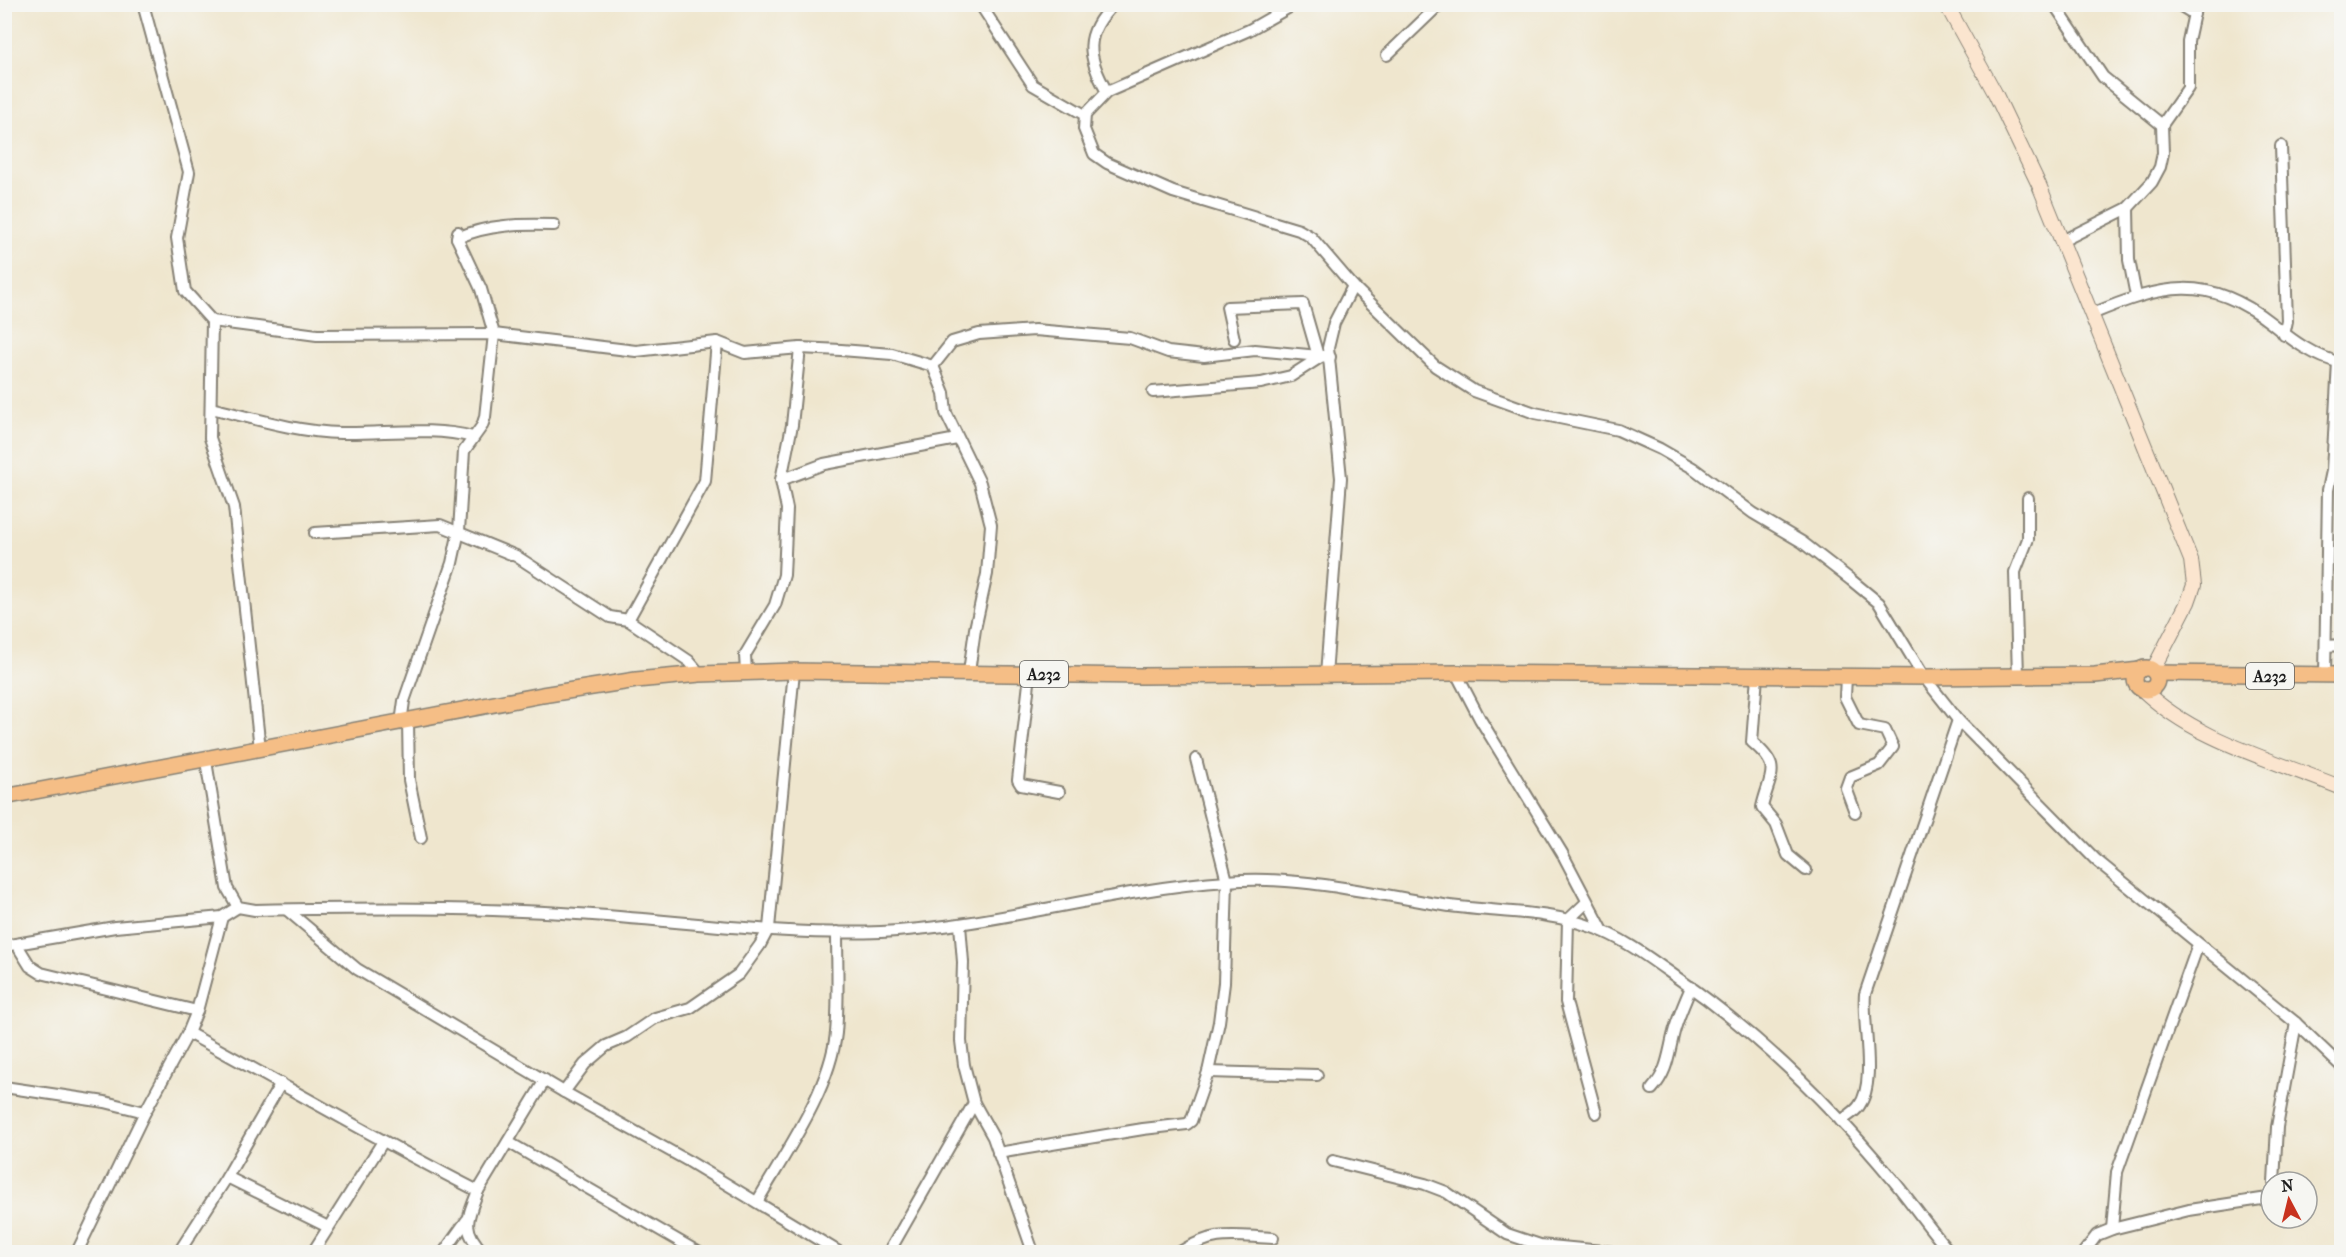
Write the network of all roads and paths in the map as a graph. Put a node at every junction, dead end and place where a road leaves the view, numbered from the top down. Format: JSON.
{"nodes":[{"id":1,"x":143,"y":4,"type":"edge"},
{"id":2,"x":980,"y":4,"type":"edge"},
{"id":3,"x":1114,"y":4,"type":"edge"},
{"id":4,"x":1295,"y":4,"type":"edge"},
{"id":5,"x":1440,"y":4,"type":"edge"},
{"id":6,"x":1946,"y":4,"type":"edge"},
{"id":7,"x":2054,"y":4,"type":"edge"},
{"id":8,"x":2178,"y":4,"type":"edge"},
{"id":9,"x":2195,"y":9,"type":"edge"},
{"id":10,"x":1387,"y":55,"type":"dead end"},
{"id":11,"x":1107,"y":92,"type":"junction"},
{"id":12,"x":1085,"y":116,"type":"junction"},
{"id":13,"x":2162,"y":125,"type":"junction"},
{"id":14,"x":2281,"y":146,"type":"dead end"},
{"id":15,"x":2128,"y":208,"type":"junction"},
{"id":16,"x":554,"y":225,"type":"dead end"},
{"id":17,"x":2062,"y":241,"type":"junction"},
{"id":18,"x":1353,"y":286,"type":"junction"},
{"id":19,"x":2136,"y":296,"type":"junction"},
{"id":20,"x":2092,"y":314,"type":"junction"},
{"id":21,"x":212,"y":321,"type":"junction"},
{"id":22,"x":494,"y":334,"type":"junction"},
{"id":23,"x":2284,"y":335,"type":"junction"},
{"id":24,"x":1234,"y":339,"type":"dead end"},
{"id":25,"x":717,"y":342,"type":"junction"},
{"id":26,"x":800,"y":348,"type":"junction"},
{"id":27,"x":1323,"y":356,"type":"junction"},
{"id":28,"x":2340,"y":363,"type":"edge"},
{"id":29,"x":933,"y":366,"type":"junction"},
{"id":30,"x":1153,"y":393,"type":"dead end"},
{"id":31,"x":211,"y":408,"type":"junction"},
{"id":32,"x":473,"y":437,"type":"junction"},
{"id":33,"x":957,"y":439,"type":"junction"},
{"id":34,"x":781,"y":480,"type":"junction"},
{"id":35,"x":2028,"y":498,"type":"dead end"},
{"id":36,"x":459,"y":531,"type":"junction"},
{"id":37,"x":315,"y":532,"type":"dead end"},
{"id":38,"x":628,"y":620,"type":"junction"},
{"id":39,"x":2342,"y":645,"type":"edge"},
{"id":40,"x":2326,"y":646,"type":"junction"},
{"id":41,"x":794,"y":671,"type":"junction"},
{"id":42,"x":746,"y":672,"type":"junction"},
{"id":43,"x":969,"y":672,"type":"junction"},
{"id":44,"x":700,"y":674,"type":"junction"},
{"id":45,"x":1030,"y":674,"type":"junction"},
{"id":46,"x":1456,"y":674,"type":"junction"},
{"id":47,"x":1326,"y":675,"type":"junction"},
{"id":48,"x":2342,"y":675,"type":"edge"},
{"id":49,"x":1757,"y":676,"type":"junction"},
{"id":50,"x":1846,"y":676,"type":"junction"},
{"id":51,"x":2018,"y":676,"type":"junction"},
{"id":52,"x":2325,"y":676,"type":"junction"},
{"id":53,"x":1924,"y":677,"type":"junction"},
{"id":54,"x":2147,"y":678,"type":"junction"},
{"id":55,"x":1958,"y":720,"type":"junction"},
{"id":56,"x":404,"y":722,"type":"junction"},
{"id":57,"x":260,"y":749,"type":"junction"},
{"id":58,"x":1196,"y":759,"type":"dead end"},
{"id":59,"x":206,"y":761,"type":"junction"},
{"id":60,"x":2342,"y":788,"type":"edge"},
{"id":61,"x":1059,"y":792,"type":"dead end"},
{"id":62,"x":4,"y":797,"type":"edge"},
{"id":63,"x":1855,"y":812,"type":"dead end"},
{"id":64,"x":421,"y":838,"type":"dead end"},
{"id":65,"x":1806,"y":870,"type":"dead end"},
{"id":66,"x":1227,"y":881,"type":"junction"},
{"id":67,"x":1587,"y":902,"type":"junction"},
{"id":68,"x":238,"y":907,"type":"junction"},
{"id":69,"x":287,"y":910,"type":"junction"},
{"id":70,"x":222,"y":917,"type":"junction"},
{"id":71,"x":1568,"y":920,"type":"junction"},
{"id":72,"x":960,"y":925,"type":"junction"},
{"id":73,"x":769,"y":928,"type":"junction"},
{"id":74,"x":1603,"y":931,"type":"junction"},
{"id":75,"x":837,"y":932,"type":"junction"},
{"id":76,"x":17,"y":945,"type":"junction"},
{"id":77,"x":2198,"y":945,"type":"junction"},
{"id":78,"x":4,"y":946,"type":"edge"},
{"id":79,"x":1691,"y":987,"type":"junction"},
{"id":80,"x":196,"y":1011,"type":"junction"},
{"id":81,"x":2296,"y":1023,"type":"junction"},
{"id":82,"x":188,"y":1034,"type":"junction"},
{"id":83,"x":2342,"y":1067,"type":"edge"},
{"id":84,"x":1208,"y":1072,"type":"junction"},
{"id":85,"x":1317,"y":1076,"type":"dead end"},
{"id":86,"x":545,"y":1080,"type":"junction"},
{"id":87,"x":281,"y":1083,"type":"junction"},
{"id":88,"x":4,"y":1087,"type":"edge"},
{"id":89,"x":1652,"y":1089,"type":"dead end"},
{"id":90,"x":564,"y":1092,"type":"junction"},
{"id":91,"x":974,"y":1103,"type":"junction"},
{"id":92,"x":145,"y":1112,"type":"junction"},
{"id":93,"x":1596,"y":1113,"type":"dead end"},
{"id":94,"x":1842,"y":1121,"type":"junction"},
{"id":95,"x":508,"y":1142,"type":"junction"},
{"id":96,"x":382,"y":1143,"type":"junction"},
{"id":97,"x":998,"y":1153,"type":"junction"},
{"id":98,"x":1333,"y":1161,"type":"dead end"},
{"id":99,"x":2275,"y":1170,"type":"edge"},
{"id":100,"x":227,"y":1177,"type":"junction"},
{"id":101,"x":478,"y":1191,"type":"junction"},
{"id":102,"x":2259,"y":1200,"type":"edge"},
{"id":103,"x":757,"y":1202,"type":"junction"},
{"id":104,"x":467,"y":1220,"type":"junction"},
{"id":105,"x":328,"y":1227,"type":"junction"},
{"id":106,"x":2112,"y":1229,"type":"junction"},
{"id":107,"x":1273,"y":1238,"type":"dead end"},
{"id":108,"x":77,"y":1252,"type":"edge"},
{"id":109,"x":179,"y":1252,"type":"edge"},
{"id":110,"x":313,"y":1252,"type":"edge"},
{"id":111,"x":444,"y":1252,"type":"edge"},
{"id":112,"x":483,"y":1252,"type":"edge"},
{"id":113,"x":698,"y":1252,"type":"edge"},
{"id":114,"x":839,"y":1252,"type":"edge"},
{"id":115,"x":889,"y":1252,"type":"edge"},
{"id":116,"x":1033,"y":1252,"type":"edge"},
{"id":117,"x":1180,"y":1252,"type":"edge"},
{"id":118,"x":1613,"y":1252,"type":"edge"},
{"id":119,"x":1950,"y":1252,"type":"edge"},
{"id":120,"x":2084,"y":1252,"type":"edge"}],
"edges":[{"from":1,"to":21,"type":"street"},
{"from":2,"to":12,"type":"street"},
{"from":3,"to":11,"type":"street"},
{"from":4,"to":11,"type":"street"},
{"from":5,"to":10,"type":"street"},
{"from":6,"to":17,"type":"main road"},
{"from":7,"to":13,"type":"street"},
{"from":8,"to":9,"type":"street"},
{"from":9,"to":13,"type":"street"},
{"from":11,"to":12,"type":"street"},
{"from":12,"to":18,"type":"street"},
{"from":13,"to":15,"type":"street"},
{"from":14,"to":23,"type":"street"},
{"from":15,"to":17,"type":"street"},
{"from":15,"to":19,"type":"street"},
{"from":16,"to":22,"type":"street"},
{"from":17,"to":20,"type":"main road"},
{"from":18,"to":27,"type":"street"},
{"from":18,"to":53,"type":"street"},
{"from":19,"to":20,"type":"street"},
{"from":19,"to":23,"type":"street"},
{"from":20,"to":54,"type":"main road"},
{"from":21,"to":22,"type":"street"},
{"from":21,"to":31,"type":"street"},
{"from":22,"to":25,"type":"street"},
{"from":22,"to":32,"type":"street"},
{"from":23,"to":28,"type":"street"},
{"from":24,"to":27,"type":"street"},
{"from":25,"to":26,"type":"street"},
{"from":25,"to":38,"type":"street"},
{"from":26,"to":29,"type":"street"},
{"from":26,"to":34,"type":"street"},
{"from":27,"to":29,"type":"street"},
{"from":27,"to":30,"type":"street"},
{"from":27,"to":47,"type":"street"},
{"from":28,"to":40,"type":"street"},
{"from":29,"to":33,"type":"street"},
{"from":31,"to":32,"type":"street"},
{"from":31,"to":57,"type":"street"},
{"from":32,"to":36,"type":"street"},
{"from":33,"to":34,"type":"street"},
{"from":33,"to":43,"type":"street"},
{"from":34,"to":42,"type":"street"},
{"from":35,"to":51,"type":"street"},
{"from":36,"to":37,"type":"street"},
{"from":36,"to":38,"type":"street"},
{"from":36,"to":56,"type":"street"},
{"from":38,"to":44,"type":"street"},
{"from":39,"to":40,"type":"street"},
{"from":40,"to":52,"type":"street"},
{"from":41,"to":42,"type":"main road","number":"A232"},
{"from":41,"to":43,"type":"main road","number":"A232"},
{"from":41,"to":73,"type":"street"},
{"from":42,"to":44,"type":"main road","number":"A232"},
{"from":43,"to":45,"type":"main road","number":"A232"},
{"from":44,"to":56,"type":"main road","number":"A232"},
{"from":45,"to":47,"type":"main road","number":"A232"},
{"from":45,"to":61,"type":"street"},
{"from":46,"to":47,"type":"main road","number":"A232"},
{"from":46,"to":49,"type":"main road","number":"A232"},
{"from":46,"to":67,"type":"street"},
{"from":48,"to":52,"type":"main road","number":"A232"},
{"from":49,"to":50,"type":"main road","number":"A232"},
{"from":49,"to":65,"type":"street"},
{"from":50,"to":53,"type":"main road","number":"A232"},
{"from":50,"to":63,"type":"street"},
{"from":51,"to":53,"type":"main road","number":"A232"},
{"from":51,"to":54,"type":"main road","number":"A232"},
{"from":52,"to":54,"type":"main road","number":"A232"},
{"from":53,"to":55,"type":"street"},
{"from":54,"to":60,"type":"main road"},
{"from":55,"to":77,"type":"street"},
{"from":55,"to":94,"type":"street"},
{"from":56,"to":57,"type":"main road","number":"A232"},
{"from":56,"to":64,"type":"street"},
{"from":57,"to":59,"type":"main road","number":"A232"},
{"from":58,"to":66,"type":"street"},
{"from":59,"to":62,"type":"main road","number":"A232"},
{"from":59,"to":68,"type":"street"},
{"from":66,"to":71,"type":"street"},
{"from":66,"to":72,"type":"street"},
{"from":66,"to":84,"type":"street"},
{"from":67,"to":71,"type":"street"},
{"from":67,"to":74,"type":"street"},
{"from":68,"to":69,"type":"street"},
{"from":68,"to":70,"type":"street"},
{"from":69,"to":73,"type":"street"},
{"from":69,"to":86,"type":"street"},
{"from":70,"to":76,"type":"street"},
{"from":70,"to":80,"type":"street"},
{"from":71,"to":74,"type":"street"},
{"from":71,"to":93,"type":"street"},
{"from":72,"to":75,"type":"street"},
{"from":72,"to":91,"type":"street"},
{"from":73,"to":75,"type":"street"},
{"from":73,"to":90,"type":"street"},
{"from":74,"to":79,"type":"street"},
{"from":75,"to":103,"type":"street"},
{"from":76,"to":78,"type":"street"},
{"from":76,"to":80,"type":"street"},
{"from":77,"to":81,"type":"street"},
{"from":77,"to":106,"type":"street"},
{"from":79,"to":89,"type":"street"},
{"from":79,"to":94,"type":"street"},
{"from":80,"to":82,"type":"street"},
{"from":81,"to":83,"type":"street"},
{"from":81,"to":99,"type":"street"},
{"from":82,"to":87,"type":"street"},
{"from":82,"to":92,"type":"street"},
{"from":84,"to":85,"type":"street"},
{"from":84,"to":97,"type":"street"},
{"from":86,"to":90,"type":"street"},
{"from":86,"to":95,"type":"street"},
{"from":87,"to":96,"type":"street"},
{"from":87,"to":100,"type":"street"},
{"from":88,"to":92,"type":"street"},
{"from":90,"to":103,"type":"street"},
{"from":91,"to":97,"type":"street"},
{"from":91,"to":115,"type":"street"},
{"from":92,"to":108,"type":"street"},
{"from":94,"to":119,"type":"street"},
{"from":95,"to":101,"type":"street"},
{"from":95,"to":113,"type":"street"},
{"from":96,"to":101,"type":"street"},
{"from":96,"to":105,"type":"street"},
{"from":97,"to":116,"type":"street"},
{"from":98,"to":118,"type":"street"},
{"from":100,"to":105,"type":"street"},
{"from":100,"to":109,"type":"street"},
{"from":101,"to":104,"type":"street"},
{"from":102,"to":106,"type":"street"},
{"from":103,"to":114,"type":"street"},
{"from":104,"to":111,"type":"street"},
{"from":104,"to":112,"type":"street"},
{"from":105,"to":110,"type":"street"},
{"from":106,"to":120,"type":"street"},
{"from":107,"to":117,"type":"street"}]}
